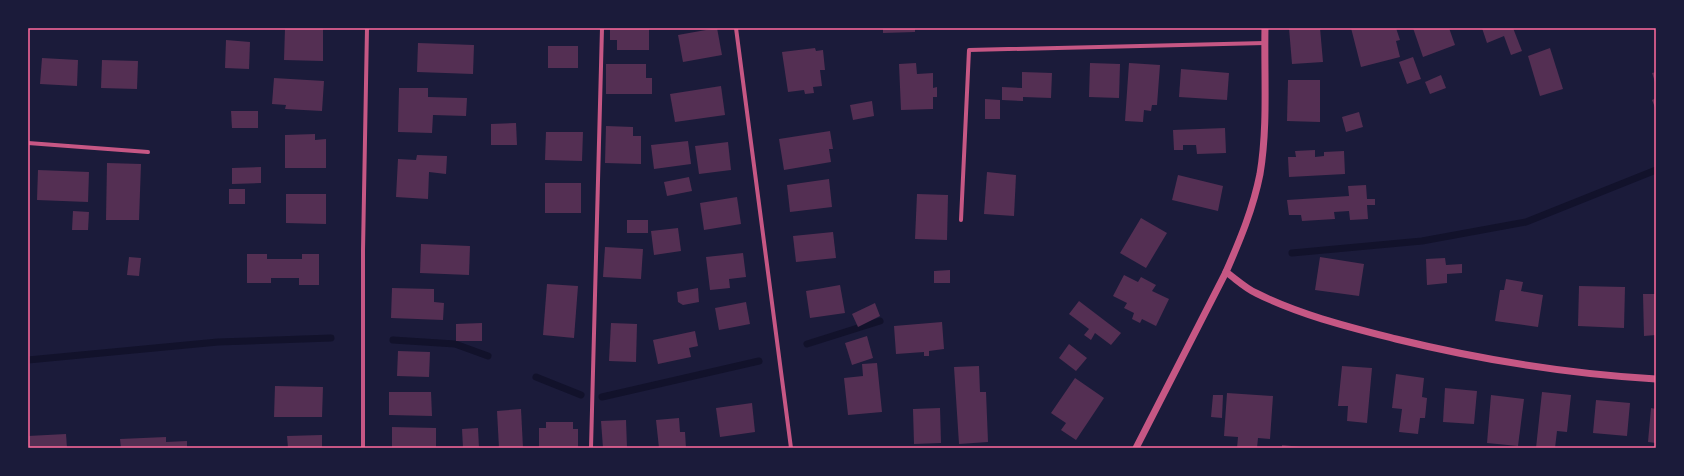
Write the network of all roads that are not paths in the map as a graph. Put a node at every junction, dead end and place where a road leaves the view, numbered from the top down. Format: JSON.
{"nodes":[{"id":1,"x":368,"y":28,"type":"edge"},
{"id":2,"x":602,"y":28,"type":"edge"},
{"id":3,"x":736,"y":28,"type":"edge"},
{"id":4,"x":1265,"y":28,"type":"edge"},
{"id":5,"x":1265,"y":43,"type":"junction"},
{"id":6,"x":28,"y":144,"type":"edge"},
{"id":7,"x":148,"y":152,"type":"dead end"},
{"id":8,"x":961,"y":220,"type":"dead end"},
{"id":9,"x":1226,"y":272,"type":"junction"},
{"id":10,"x":1656,"y":380,"type":"edge"},
{"id":11,"x":363,"y":448,"type":"edge"},
{"id":12,"x":592,"y":448,"type":"edge"},
{"id":13,"x":791,"y":448,"type":"edge"},
{"id":14,"x":1136,"y":448,"type":"edge"}],
"edges":[{"from":1,"to":11,"type":"street"},
{"from":2,"to":12,"type":"street"},
{"from":3,"to":13,"type":"street"},
{"from":4,"to":5,"type":"street"},
{"from":5,"to":8,"type":"street"},
{"from":5,"to":9,"type":"street"},
{"from":6,"to":7,"type":"street"},
{"from":9,"to":10,"type":"street"},
{"from":9,"to":14,"type":"street"}]}
